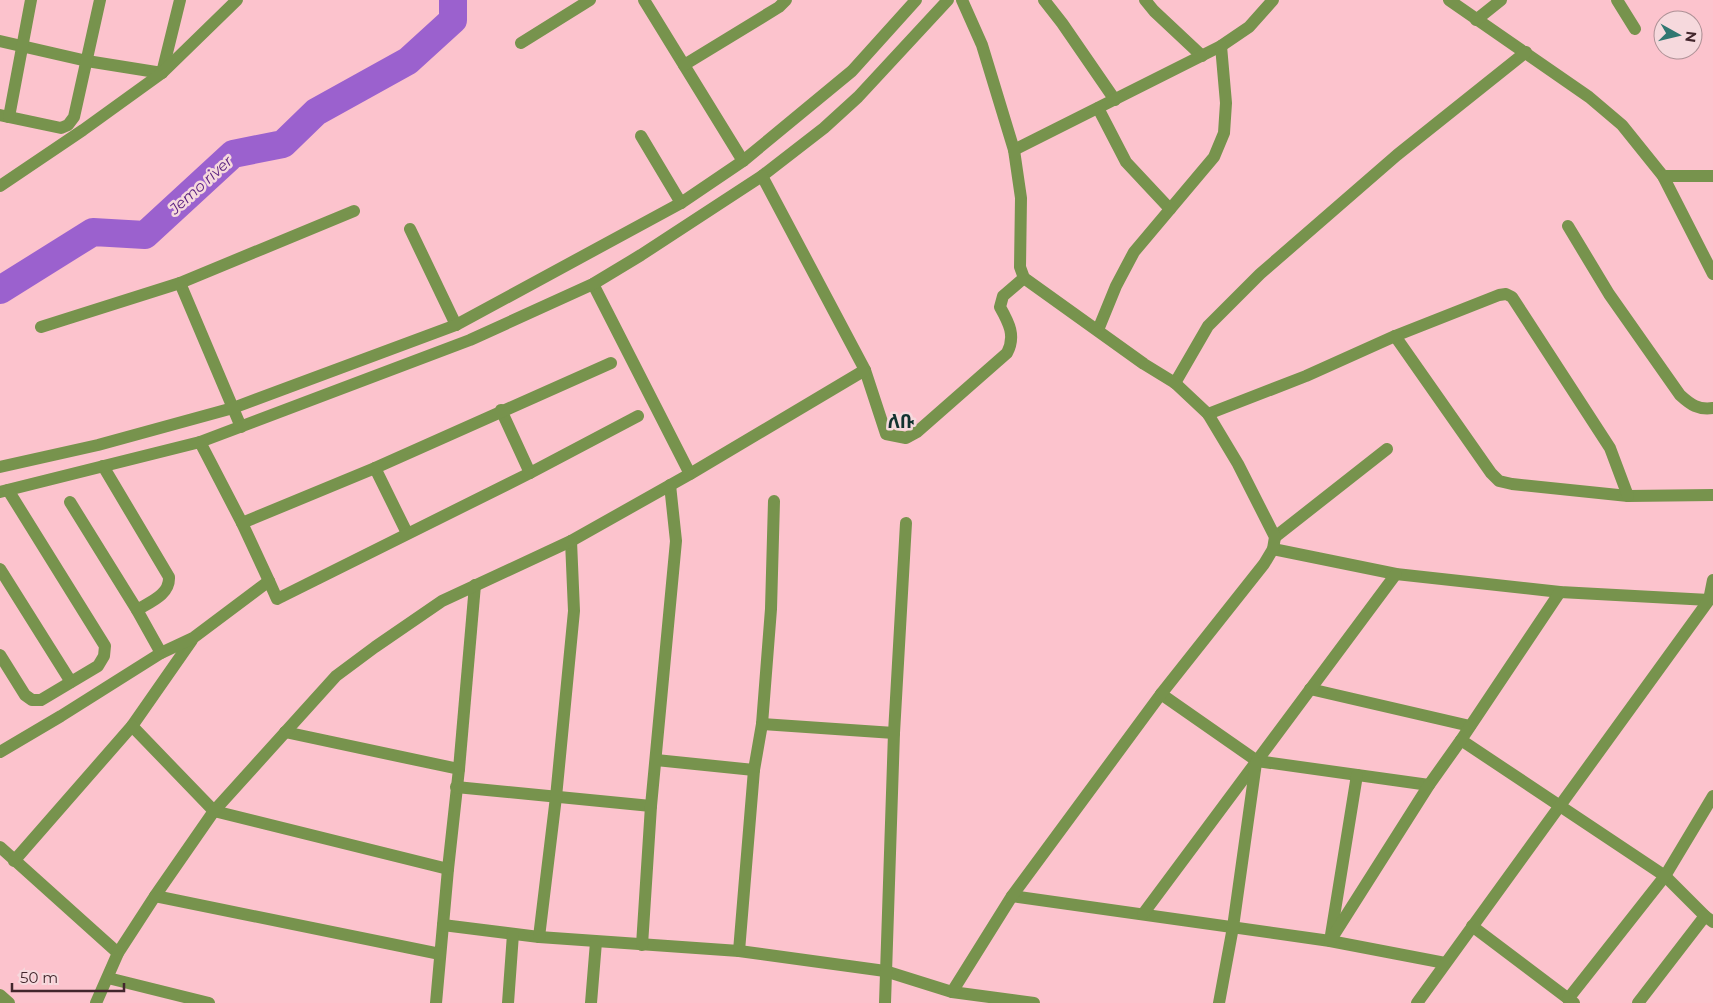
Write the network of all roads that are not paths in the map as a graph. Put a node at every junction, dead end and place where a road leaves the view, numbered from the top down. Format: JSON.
{"nodes":[{"id":1,"x":31,"y":0,"type":"edge"},
{"id":2,"x":100,"y":0,"type":"edge"},
{"id":3,"x":180,"y":0,"type":"edge"},
{"id":4,"x":237,"y":0,"type":"edge"},
{"id":5,"x":590,"y":0,"type":"edge"},
{"id":6,"x":644,"y":0,"type":"edge"},
{"id":7,"x":786,"y":0,"type":"edge"},
{"id":8,"x":916,"y":0,"type":"edge"},
{"id":9,"x":948,"y":0,"type":"edge"},
{"id":10,"x":962,"y":0,"type":"edge"},
{"id":11,"x":1044,"y":0,"type":"edge"},
{"id":12,"x":1145,"y":0,"type":"edge"},
{"id":13,"x":1273,"y":0,"type":"edge"},
{"id":14,"x":1449,"y":0,"type":"edge"},
{"id":15,"x":1502,"y":0,"type":"edge"},
{"id":16,"x":1617,"y":0,"type":"edge"},
{"id":17,"x":1476,"y":20,"type":"junction"},
{"id":18,"x":1635,"y":29,"type":"dead end"},
{"id":19,"x":0,"y":42,"type":"edge"},
{"id":20,"x":521,"y":43,"type":"dead end"},
{"id":21,"x":22,"y":46,"type":"junction"},
{"id":22,"x":1221,"y":46,"type":"junction"},
{"id":23,"x":1526,"y":52,"type":"junction"},
{"id":24,"x":1202,"y":56,"type":"junction"},
{"id":25,"x":87,"y":61,"type":"junction"},
{"id":26,"x":684,"y":65,"type":"junction"},
{"id":27,"x":162,"y":74,"type":"junction"},
{"id":28,"x":1115,"y":100,"type":"junction"},
{"id":29,"x":1098,"y":108,"type":"junction"},
{"id":30,"x":5,"y":116,"type":"edge"},
{"id":31,"x":68,"y":125,"type":"junction"},
{"id":32,"x":83,"y":130,"type":"junction"},
{"id":33,"x":640,"y":136,"type":"dead end"},
{"id":34,"x":1014,"y":150,"type":"junction"},
{"id":35,"x":743,"y":161,"type":"junction"},
{"id":36,"x":762,"y":176,"type":"junction"},
{"id":37,"x":1663,"y":176,"type":"junction"},
{"id":38,"x":1713,"y":176,"type":"edge"},
{"id":39,"x":0,"y":186,"type":"edge"},
{"id":40,"x":681,"y":203,"type":"junction"},
{"id":41,"x":1170,"y":209,"type":"junction"},
{"id":42,"x":354,"y":211,"type":"dead end"},
{"id":43,"x":1568,"y":226,"type":"dead end"},
{"id":44,"x":410,"y":229,"type":"dead end"},
{"id":45,"x":1713,"y":274,"type":"edge"},
{"id":46,"x":1024,"y":278,"type":"junction"},
{"id":47,"x":180,"y":283,"type":"junction"},
{"id":48,"x":593,"y":284,"type":"junction"},
{"id":49,"x":456,"y":325,"type":"junction"},
{"id":50,"x":41,"y":327,"type":"dead end"},
{"id":51,"x":1098,"y":330,"type":"junction"},
{"id":52,"x":1395,"y":336,"type":"junction"},
{"id":53,"x":611,"y":363,"type":"dead end"},
{"id":54,"x":865,"y":370,"type":"junction"},
{"id":55,"x":1175,"y":383,"type":"junction"},
{"id":56,"x":233,"y":408,"type":"junction"},
{"id":57,"x":1713,"y":408,"type":"edge"},
{"id":58,"x":501,"y":410,"type":"junction"},
{"id":59,"x":1208,"y":414,"type":"junction"},
{"id":60,"x":638,"y":416,"type":"dead end"},
{"id":61,"x":241,"y":427,"type":"junction"},
{"id":62,"x":200,"y":442,"type":"junction"},
{"id":63,"x":1387,"y":450,"type":"dead end"},
{"id":64,"x":103,"y":466,"type":"junction"},
{"id":65,"x":0,"y":467,"type":"edge"},
{"id":66,"x":375,"y":468,"type":"junction"},
{"id":67,"x":530,"y":473,"type":"junction"},
{"id":68,"x":690,"y":474,"type":"junction"},
{"id":69,"x":670,"y":485,"type":"junction"},
{"id":70,"x":4,"y":491,"type":"edge"},
{"id":71,"x":1713,"y":495,"type":"edge"},
{"id":72,"x":1628,"y":496,"type":"junction"},
{"id":73,"x":774,"y":501,"type":"dead end"},
{"id":74,"x":70,"y":502,"type":"dead end"},
{"id":75,"x":906,"y":523,"type":"dead end"},
{"id":76,"x":242,"y":524,"type":"junction"},
{"id":77,"x":408,"y":533,"type":"junction"},
{"id":78,"x":571,"y":541,"type":"junction"},
{"id":79,"x":1274,"y":543,"type":"junction"},
{"id":80,"x":0,"y":569,"type":"edge"},
{"id":81,"x":1396,"y":574,"type":"junction"},
{"id":82,"x":1713,"y":580,"type":"edge"},
{"id":83,"x":269,"y":581,"type":"junction"},
{"id":84,"x":476,"y":585,"type":"junction"},
{"id":85,"x":1560,"y":592,"type":"junction"},
{"id":86,"x":1709,"y":600,"type":"junction"},
{"id":87,"x":137,"y":610,"type":"junction"},
{"id":88,"x":192,"y":638,"type":"junction"},
{"id":89,"x":162,"y":653,"type":"junction"},
{"id":90,"x":0,"y":656,"type":"edge"},
{"id":91,"x":71,"y":682,"type":"junction"},
{"id":92,"x":1310,"y":689,"type":"junction"},
{"id":93,"x":1162,"y":694,"type":"junction"},
{"id":94,"x":762,"y":724,"type":"junction"},
{"id":95,"x":132,"y":726,"type":"junction"},
{"id":96,"x":1470,"y":726,"type":"junction"},
{"id":97,"x":284,"y":732,"type":"junction"},
{"id":98,"x":894,"y":733,"type":"junction"},
{"id":99,"x":1461,"y":740,"type":"junction"},
{"id":100,"x":0,"y":752,"type":"edge"},
{"id":101,"x":656,"y":760,"type":"junction"},
{"id":102,"x":1257,"y":761,"type":"junction"},
{"id":103,"x":459,"y":768,"type":"junction"},
{"id":104,"x":754,"y":770,"type":"junction"},
{"id":105,"x":1357,"y":774,"type":"junction"},
{"id":106,"x":1429,"y":785,"type":"junction"},
{"id":107,"x":456,"y":787,"type":"junction"},
{"id":108,"x":556,"y":797,"type":"junction"},
{"id":109,"x":1712,"y":801,"type":"edge"},
{"id":110,"x":651,"y":806,"type":"junction"},
{"id":111,"x":1559,"y":806,"type":"junction"},
{"id":112,"x":214,"y":811,"type":"junction"},
{"id":113,"x":0,"y":847,"type":"edge"},
{"id":114,"x":14,"y":861,"type":"junction"},
{"id":115,"x":448,"y":869,"type":"junction"},
{"id":116,"x":1666,"y":876,"type":"junction"},
{"id":117,"x":155,"y":896,"type":"junction"},
{"id":118,"x":1012,"y":896,"type":"junction"},
{"id":119,"x":1143,"y":914,"type":"junction"},
{"id":120,"x":1709,"y":919,"type":"edge"},
{"id":121,"x":443,"y":925,"type":"junction"},
{"id":122,"x":1472,"y":926,"type":"junction"},
{"id":123,"x":1233,"y":927,"type":"junction"},
{"id":124,"x":513,"y":934,"type":"junction"},
{"id":125,"x":540,"y":938,"type":"junction"},
{"id":126,"x":1330,"y":941,"type":"junction"},
{"id":127,"x":596,"y":942,"type":"junction"},
{"id":128,"x":642,"y":945,"type":"junction"},
{"id":129,"x":739,"y":951,"type":"junction"},
{"id":130,"x":118,"y":953,"type":"junction"},
{"id":131,"x":440,"y":954,"type":"junction"},
{"id":132,"x":1445,"y":963,"type":"junction"},
{"id":133,"x":885,"y":972,"type":"junction"},
{"id":134,"x":108,"y":978,"type":"junction"},
{"id":135,"x":952,"y":992,"type":"junction"},
{"id":136,"x":0,"y":994,"type":"edge"},
{"id":137,"x":1571,"y":1001,"type":"edge"},
{"id":138,"x":1419,"y":1002,"type":"edge"},
{"id":139,"x":8,"y":1003,"type":"edge"},
{"id":140,"x":96,"y":1003,"type":"edge"},
{"id":141,"x":209,"y":1003,"type":"edge"},
{"id":142,"x":436,"y":1003,"type":"edge"},
{"id":143,"x":508,"y":1003,"type":"edge"},
{"id":144,"x":591,"y":1003,"type":"edge"},
{"id":145,"x":885,"y":1003,"type":"edge"},
{"id":146,"x":1034,"y":1003,"type":"edge"},
{"id":147,"x":1219,"y":1003,"type":"edge"},
{"id":148,"x":1638,"y":1003,"type":"edge"}],
"edges":[{"from":1,"to":21,"type":"street"},
{"from":2,"to":25,"type":"street"},
{"from":3,"to":27,"type":"street"},
{"from":4,"to":27,"type":"street"},
{"from":5,"to":20,"type":"street"},
{"from":6,"to":26,"type":"street"},
{"from":7,"to":26,"type":"street"},
{"from":8,"to":35,"type":"street"},
{"from":9,"to":36,"type":"street"},
{"from":10,"to":34,"type":"street"},
{"from":11,"to":28,"type":"street"},
{"from":12,"to":24,"type":"street"},
{"from":13,"to":22,"type":"street"},
{"from":14,"to":17,"type":"street"},
{"from":15,"to":17,"type":"street"},
{"from":16,"to":18,"type":"street"},
{"from":17,"to":23,"type":"street"},
{"from":19,"to":21,"type":"street"},
{"from":21,"to":25,"type":"street"},
{"from":21,"to":30,"type":"street"},
{"from":22,"to":24,"type":"street"},
{"from":22,"to":41,"type":"street"},
{"from":23,"to":37,"type":"street"},
{"from":23,"to":55,"type":"street"},
{"from":24,"to":28,"type":"street"},
{"from":25,"to":27,"type":"street"},
{"from":25,"to":31,"type":"street"},
{"from":26,"to":35,"type":"street"},
{"from":27,"to":32,"type":"street"},
{"from":28,"to":29,"type":"street"},
{"from":29,"to":34,"type":"street"},
{"from":29,"to":41,"type":"street"},
{"from":30,"to":31,"type":"street"},
{"from":31,"to":32,"type":"street"},
{"from":32,"to":39,"type":"street"},
{"from":33,"to":40,"type":"street"},
{"from":34,"to":46,"type":"street"},
{"from":35,"to":40,"type":"street"},
{"from":36,"to":48,"type":"street"},
{"from":36,"to":54,"type":"street"},
{"from":37,"to":38,"type":"street"},
{"from":37,"to":45,"type":"street"},
{"from":40,"to":49,"type":"street"},
{"from":41,"to":51,"type":"street"},
{"from":42,"to":47,"type":"street"},
{"from":43,"to":57,"type":"street"},
{"from":44,"to":49,"type":"street"},
{"from":46,"to":51,"type":"street"},
{"from":46,"to":54,"type":"street"},
{"from":47,"to":50,"type":"street"},
{"from":47,"to":56,"type":"street"},
{"from":48,"to":61,"type":"street"},
{"from":48,"to":68,"type":"street"},
{"from":49,"to":56,"type":"street"},
{"from":51,"to":55,"type":"street"},
{"from":52,"to":59,"type":"street"},
{"from":52,"to":72,"type":"street"},
{"from":52,"to":72,"type":"street"},
{"from":53,"to":58,"type":"street"},
{"from":54,"to":68,"type":"street"},
{"from":55,"to":59,"type":"street"},
{"from":56,"to":61,"type":"street"},
{"from":56,"to":65,"type":"street"},
{"from":58,"to":66,"type":"street"},
{"from":58,"to":67,"type":"street"},
{"from":59,"to":79,"type":"street"},
{"from":60,"to":67,"type":"street"},
{"from":61,"to":62,"type":"street"},
{"from":62,"to":64,"type":"street"},
{"from":62,"to":76,"type":"street"},
{"from":63,"to":79,"type":"street"},
{"from":64,"to":70,"type":"street"},
{"from":64,"to":87,"type":"street"},
{"from":66,"to":76,"type":"street"},
{"from":66,"to":77,"type":"street"},
{"from":67,"to":77,"type":"street"},
{"from":68,"to":69,"type":"street"},
{"from":69,"to":78,"type":"street"},
{"from":69,"to":101,"type":"street"},
{"from":70,"to":91,"type":"street"},
{"from":71,"to":72,"type":"street"},
{"from":73,"to":94,"type":"street"},
{"from":74,"to":87,"type":"street"},
{"from":75,"to":98,"type":"street"},
{"from":76,"to":83,"type":"street"},
{"from":77,"to":83,"type":"street"},
{"from":78,"to":84,"type":"street"},
{"from":78,"to":108,"type":"street"},
{"from":79,"to":81,"type":"street"},
{"from":79,"to":93,"type":"street"},
{"from":80,"to":91,"type":"street"},
{"from":81,"to":85,"type":"street"},
{"from":81,"to":92,"type":"street"},
{"from":82,"to":86,"type":"street"},
{"from":83,"to":88,"type":"street"},
{"from":84,"to":97,"type":"street"},
{"from":84,"to":103,"type":"street"},
{"from":85,"to":86,"type":"street"},
{"from":85,"to":96,"type":"street"},
{"from":86,"to":111,"type":"street"},
{"from":87,"to":89,"type":"street"},
{"from":88,"to":89,"type":"street"},
{"from":88,"to":95,"type":"street"},
{"from":89,"to":100,"type":"street"},
{"from":90,"to":91,"type":"street"},
{"from":92,"to":96,"type":"street"},
{"from":92,"to":102,"type":"street"},
{"from":93,"to":102,"type":"street"},
{"from":93,"to":118,"type":"street"},
{"from":94,"to":98,"type":"street"},
{"from":94,"to":104,"type":"street"},
{"from":95,"to":112,"type":"street"},
{"from":95,"to":114,"type":"street"},
{"from":96,"to":99,"type":"street"},
{"from":97,"to":103,"type":"street"},
{"from":97,"to":112,"type":"street"},
{"from":98,"to":133,"type":"street"},
{"from":99,"to":106,"type":"street"},
{"from":99,"to":111,"type":"street"},
{"from":101,"to":104,"type":"street"},
{"from":101,"to":110,"type":"street"},
{"from":102,"to":105,"type":"street"},
{"from":102,"to":119,"type":"street"},
{"from":102,"to":123,"type":"street"},
{"from":103,"to":107,"type":"street"},
{"from":104,"to":129,"type":"street"},
{"from":105,"to":106,"type":"street"},
{"from":105,"to":126,"type":"street"},
{"from":106,"to":126,"type":"street"},
{"from":107,"to":108,"type":"street"},
{"from":107,"to":115,"type":"street"},
{"from":108,"to":110,"type":"street"},
{"from":108,"to":125,"type":"street"},
{"from":109,"to":116,"type":"street"},
{"from":110,"to":128,"type":"street"},
{"from":111,"to":116,"type":"street"},
{"from":111,"to":122,"type":"street"},
{"from":112,"to":115,"type":"street"},
{"from":112,"to":117,"type":"street"},
{"from":113,"to":114,"type":"street"},
{"from":114,"to":130,"type":"street"},
{"from":115,"to":121,"type":"street"},
{"from":116,"to":120,"type":"street"},
{"from":116,"to":137,"type":"street"},
{"from":117,"to":130,"type":"street"},
{"from":117,"to":131,"type":"street"},
{"from":118,"to":119,"type":"street"},
{"from":118,"to":135,"type":"street"},
{"from":119,"to":123,"type":"street"},
{"from":120,"to":148,"type":"street"},
{"from":121,"to":124,"type":"street"},
{"from":121,"to":131,"type":"street"},
{"from":122,"to":132,"type":"street"},
{"from":122,"to":137,"type":"street"},
{"from":123,"to":126,"type":"street"},
{"from":123,"to":147,"type":"street"},
{"from":124,"to":125,"type":"street"},
{"from":124,"to":143,"type":"street"},
{"from":125,"to":127,"type":"street"},
{"from":126,"to":132,"type":"street"},
{"from":127,"to":128,"type":"street"},
{"from":127,"to":144,"type":"street"},
{"from":128,"to":129,"type":"street"},
{"from":129,"to":133,"type":"street"},
{"from":130,"to":134,"type":"street"},
{"from":131,"to":142,"type":"street"},
{"from":132,"to":138,"type":"street"},
{"from":133,"to":135,"type":"street"},
{"from":133,"to":145,"type":"street"},
{"from":134,"to":140,"type":"street"},
{"from":134,"to":141,"type":"street"},
{"from":135,"to":146,"type":"street"},
{"from":136,"to":139,"type":"street"}]}
